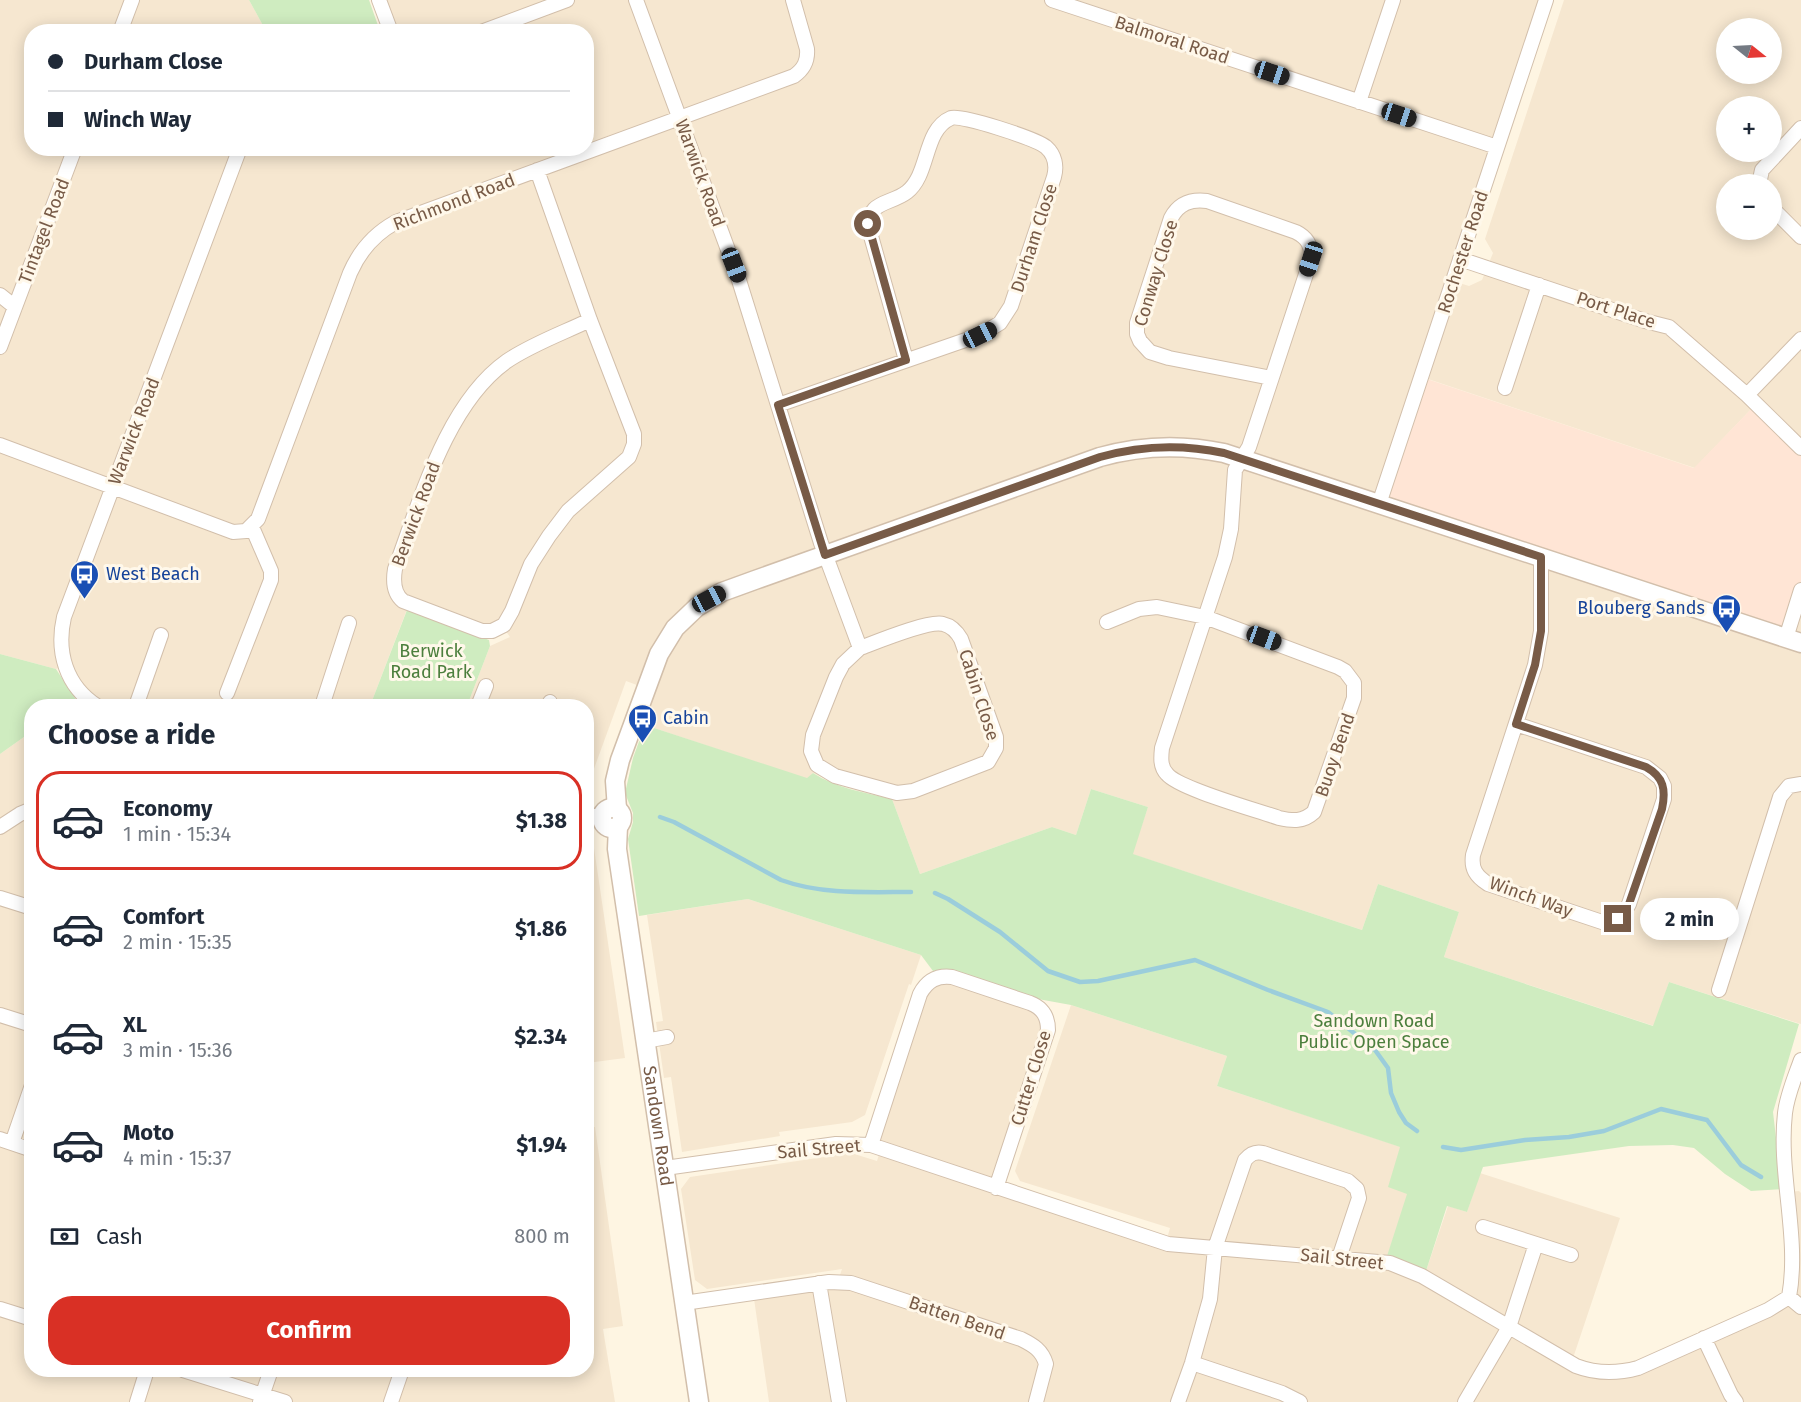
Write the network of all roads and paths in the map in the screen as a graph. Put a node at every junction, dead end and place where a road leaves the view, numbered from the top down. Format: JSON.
{"nodes":[{"id":1,"x":132,"y":0,"type":"edge"},
{"id":2,"x":379,"y":0,"type":"edge"},
{"id":3,"x":567,"y":0,"type":"edge"},
{"id":4,"x":636,"y":0,"type":"edge"},
{"id":5,"x":792,"y":0,"type":"edge"},
{"id":6,"x":1053,"y":0,"type":"edge"},
{"id":7,"x":1394,"y":0,"type":"edge"},
{"id":8,"x":1546,"y":0,"type":"edge"},
{"id":9,"x":552,"y":3,"type":"edge"},
{"id":10,"x":123,"y":24,"type":"edge"},
{"id":11,"x":388,"y":24,"type":"edge"},
{"id":12,"x":501,"y":24,"type":"edge"},
{"id":13,"x":1359,"y":102,"type":"junction"},
{"id":14,"x":680,"y":118,"type":"junction"},
{"id":15,"x":1801,"y":128,"type":"edge"},
{"id":16,"x":1497,"y":147,"type":"junction"},
{"id":17,"x":594,"y":150,"type":"edge"},
{"id":18,"x":72,"y":156,"type":"edge"},
{"id":19,"x":237,"y":156,"type":"edge"},
{"id":20,"x":577,"y":156,"type":"edge"},
{"id":21,"x":537,"y":171,"type":"junction"},
{"id":22,"x":1761,"y":174,"type":"edge"},
{"id":23,"x":1782,"y":218,"type":"edge"},
{"id":24,"x":1801,"y":237,"type":"edge"},
{"id":25,"x":1460,"y":259,"type":"junction"},
{"id":26,"x":1539,"y":285,"type":"junction"},
{"id":27,"x":0,"y":296,"type":"edge"},
{"id":28,"x":15,"y":307,"type":"junction"},
{"id":29,"x":590,"y":320,"type":"junction"},
{"id":30,"x":1801,"y":339,"type":"edge"},
{"id":31,"x":0,"y":347,"type":"edge"},
{"id":32,"x":906,"y":360,"type":"junction"},
{"id":33,"x":1271,"y":378,"type":"junction"},
{"id":34,"x":1505,"y":388,"type":"dead end"},
{"id":35,"x":1747,"y":395,"type":"junction"},
{"id":36,"x":778,"y":405,"type":"junction"},
{"id":37,"x":0,"y":445,"type":"edge"},
{"id":38,"x":1801,"y":448,"type":"edge"},
{"id":39,"x":1242,"y":459,"type":"junction"},
{"id":40,"x":113,"y":487,"type":"junction"},
{"id":41,"x":1379,"y":504,"type":"junction"},
{"id":42,"x":252,"y":527,"type":"junction"},
{"id":43,"x":825,"y":555,"type":"junction"},
{"id":44,"x":1541,"y":557,"type":"junction"},
{"id":45,"x":1801,"y":590,"type":"edge"},
{"id":46,"x":1205,"y":617,"type":"junction"},
{"id":47,"x":1107,"y":622,"type":"dead end"},
{"id":48,"x":349,"y":623,"type":"dead end"},
{"id":49,"x":161,"y":635,"type":"dead end"},
{"id":50,"x":1794,"y":640,"type":"edge"},
{"id":51,"x":860,"y":648,"type":"junction"},
{"id":52,"x":486,"y":686,"type":"dead end"},
{"id":53,"x":227,"y":693,"type":"dead end"},
{"id":54,"x":87,"y":699,"type":"edge"},
{"id":55,"x":138,"y":699,"type":"edge"},
{"id":56,"x":324,"y":699,"type":"edge"},
{"id":57,"x":481,"y":699,"type":"edge"},
{"id":58,"x":1516,"y":724,"type":"junction"},
{"id":59,"x":1801,"y":784,"type":"edge"},
{"id":60,"x":24,"y":812,"type":"edge"},
{"id":61,"x":605,"y":815,"type":"edge"},
{"id":62,"x":0,"y":827,"type":"edge"},
{"id":63,"x":0,"y":898,"type":"edge"},
{"id":64,"x":24,"y":906,"type":"edge"},
{"id":65,"x":1719,"y":990,"type":"dead end"},
{"id":66,"x":0,"y":1015,"type":"edge"},
{"id":67,"x":24,"y":1022,"type":"edge"},
{"id":68,"x":666,"y":1037,"type":"dead end"},
{"id":69,"x":645,"y":1041,"type":"junction"},
{"id":70,"x":1801,"y":1060,"type":"edge"},
{"id":71,"x":24,"y":1102,"type":"edge"},
{"id":72,"x":6,"y":1141,"type":"edge"},
{"id":73,"x":871,"y":1145,"type":"junction"},
{"id":74,"x":24,"y":1147,"type":"edge"},
{"id":75,"x":665,"y":1168,"type":"junction"},
{"id":76,"x":996,"y":1188,"type":"junction"},
{"id":77,"x":1483,"y":1227,"type":"dead end"},
{"id":78,"x":1536,"y":1244,"type":"junction"},
{"id":79,"x":1215,"y":1248,"type":"junction"},
{"id":80,"x":1570,"y":1255,"type":"dead end"},
{"id":81,"x":1339,"y":1258,"type":"junction"},
{"id":82,"x":819,"y":1283,"type":"junction"},
{"id":83,"x":1789,"y":1297,"type":"junction"},
{"id":84,"x":684,"y":1303,"type":"junction"},
{"id":85,"x":1801,"y":1307,"type":"edge"},
{"id":86,"x":0,"y":1309,"type":"edge"},
{"id":87,"x":24,"y":1316,"type":"edge"},
{"id":88,"x":1509,"y":1327,"type":"junction"},
{"id":89,"x":1704,"y":1338,"type":"junction"},
{"id":90,"x":1192,"y":1364,"type":"junction"},
{"id":91,"x":145,"y":1377,"type":"edge"},
{"id":92,"x":203,"y":1377,"type":"edge"},
{"id":93,"x":269,"y":1377,"type":"edge"},
{"id":94,"x":400,"y":1377,"type":"edge"},
{"id":95,"x":262,"y":1398,"type":"edge"},
{"id":96,"x":137,"y":1402,"type":"edge"},
{"id":97,"x":285,"y":1402,"type":"edge"},
{"id":98,"x":391,"y":1402,"type":"edge"},
{"id":99,"x":699,"y":1402,"type":"edge"},
{"id":100,"x":839,"y":1402,"type":"edge"},
{"id":101,"x":1036,"y":1402,"type":"edge"},
{"id":102,"x":1178,"y":1402,"type":"edge"},
{"id":103,"x":1300,"y":1402,"type":"edge"},
{"id":104,"x":1465,"y":1402,"type":"edge"},
{"id":105,"x":1736,"y":1402,"type":"edge"}],
"edges":[{"from":1,"to":10,"type":"street"},
{"from":2,"to":11,"type":"street"},
{"from":3,"to":9,"type":"street"},
{"from":4,"to":14,"type":"street","name":"Warwick Road"},
{"from":5,"to":14,"type":"street","name":"Richmond Road"},
{"from":6,"to":13,"type":"street","name":"Balmoral Road"},
{"from":7,"to":13,"type":"street"},
{"from":8,"to":16,"type":"street","name":"Rochester Road"},
{"from":9,"to":12,"type":"street"},
{"from":13,"to":16,"type":"street","name":"Balmoral Road"},
{"from":14,"to":17,"type":"street","name":"Richmond Road"},
{"from":14,"to":36,"type":"street","name":"Warwick Road"},
{"from":15,"to":22,"type":"street"},
{"from":16,"to":25,"type":"street","name":"Rochester Road"},
{"from":18,"to":28,"type":"street","name":"Tintagel Road"},
{"from":19,"to":40,"type":"street","name":"Warwick Road"},
{"from":20,"to":21,"type":"street","name":"Richmond Road"},
{"from":21,"to":29,"type":"street","name":"Berwick Road"},
{"from":21,"to":42,"type":"street","name":"Richmond Road"},
{"from":23,"to":24,"type":"street"},
{"from":25,"to":26,"type":"street","name":"Port Place"},
{"from":25,"to":41,"type":"street","name":"Rochester Road"},
{"from":26,"to":34,"type":"street"},
{"from":26,"to":35,"type":"street","name":"Port Place"},
{"from":27,"to":28,"type":"street"},
{"from":28,"to":31,"type":"street","name":"Tintagel Road"},
{"from":29,"to":29,"type":"street","name":"Berwick Road"},
{"from":30,"to":35,"type":"street"},
{"from":32,"to":32,"type":"street","name":"Durham Close"},
{"from":32,"to":36,"type":"street","name":"Durham Close"},
{"from":33,"to":33,"type":"street","name":"Conway Close"},
{"from":33,"to":39,"type":"street","name":"Conway Close"},
{"from":35,"to":38,"type":"street","name":"Port Place"},
{"from":36,"to":43,"type":"street","name":"Warwick Road"},
{"from":37,"to":40,"type":"street"},
{"from":39,"to":41,"type":"street","name":"Sandown Road"},
{"from":39,"to":43,"type":"street","name":"Sandown Road"},
{"from":39,"to":46,"type":"street","name":"Buoy Bend"},
{"from":40,"to":42,"type":"street"},
{"from":40,"to":54,"type":"street","name":"Warwick Road"},
{"from":41,"to":44,"type":"street","name":"Sandown Road"},
{"from":42,"to":53,"type":"street"},
{"from":43,"to":51,"type":"street"},
{"from":43,"to":61,"type":"street","name":"Sandown Road"},
{"from":44,"to":50,"type":"street","name":"Sandown Road"},
{"from":44,"to":58,"type":"street","name":"Winch Way"},
{"from":45,"to":50,"type":"street"},
{"from":46,"to":46,"type":"street","name":"Buoy Bend"},
{"from":46,"to":47,"type":"street","name":"Buoy Bend"},
{"from":48,"to":56,"type":"street"},
{"from":49,"to":55,"type":"street"},
{"from":51,"to":51,"type":"street","name":"Cabin Close"},
{"from":52,"to":57,"type":"street"},
{"from":58,"to":58,"type":"street","name":"Winch Way"},
{"from":59,"to":65,"type":"street"},
{"from":60,"to":62,"type":"street"},
{"from":61,"to":69,"type":"street","name":"Sandown Road"},
{"from":63,"to":64,"type":"street"},
{"from":66,"to":67,"type":"street"},
{"from":68,"to":69,"type":"street"},
{"from":69,"to":75,"type":"street","name":"Sandown Road"},
{"from":70,"to":83,"type":"street"},
{"from":71,"to":72,"type":"street"},
{"from":72,"to":74,"type":"street"},
{"from":73,"to":75,"type":"street","name":"Sail Street"},
{"from":73,"to":76,"type":"street","name":"Sail Street"},
{"from":73,"to":76,"type":"street","name":"Cutter Close"},
{"from":75,"to":84,"type":"street","name":"Sandown Road"},
{"from":76,"to":79,"type":"street","name":"Sail Street"},
{"from":77,"to":78,"type":"street"},
{"from":78,"to":80,"type":"street"},
{"from":78,"to":88,"type":"street"},
{"from":79,"to":81,"type":"street","name":"Sail Street"},
{"from":79,"to":81,"type":"street"},
{"from":79,"to":90,"type":"street"},
{"from":81,"to":88,"type":"street","name":"Sail Street"},
{"from":82,"to":84,"type":"street","name":"Batten Bend"},
{"from":82,"to":100,"type":"street"},
{"from":82,"to":101,"type":"street","name":"Batten Bend"},
{"from":83,"to":85,"type":"street"},
{"from":83,"to":89,"type":"street","name":"Sail Street"},
{"from":84,"to":99,"type":"street","name":"Sandown Road"},
{"from":86,"to":87,"type":"street"},
{"from":88,"to":89,"type":"street","name":"Sail Street"},
{"from":88,"to":104,"type":"street"},
{"from":89,"to":105,"type":"street"},
{"from":90,"to":102,"type":"street"},
{"from":90,"to":103,"type":"street"},
{"from":91,"to":96,"type":"street"},
{"from":92,"to":95,"type":"street"},
{"from":93,"to":95,"type":"street"},
{"from":94,"to":98,"type":"street"},
{"from":95,"to":97,"type":"street"}]}
